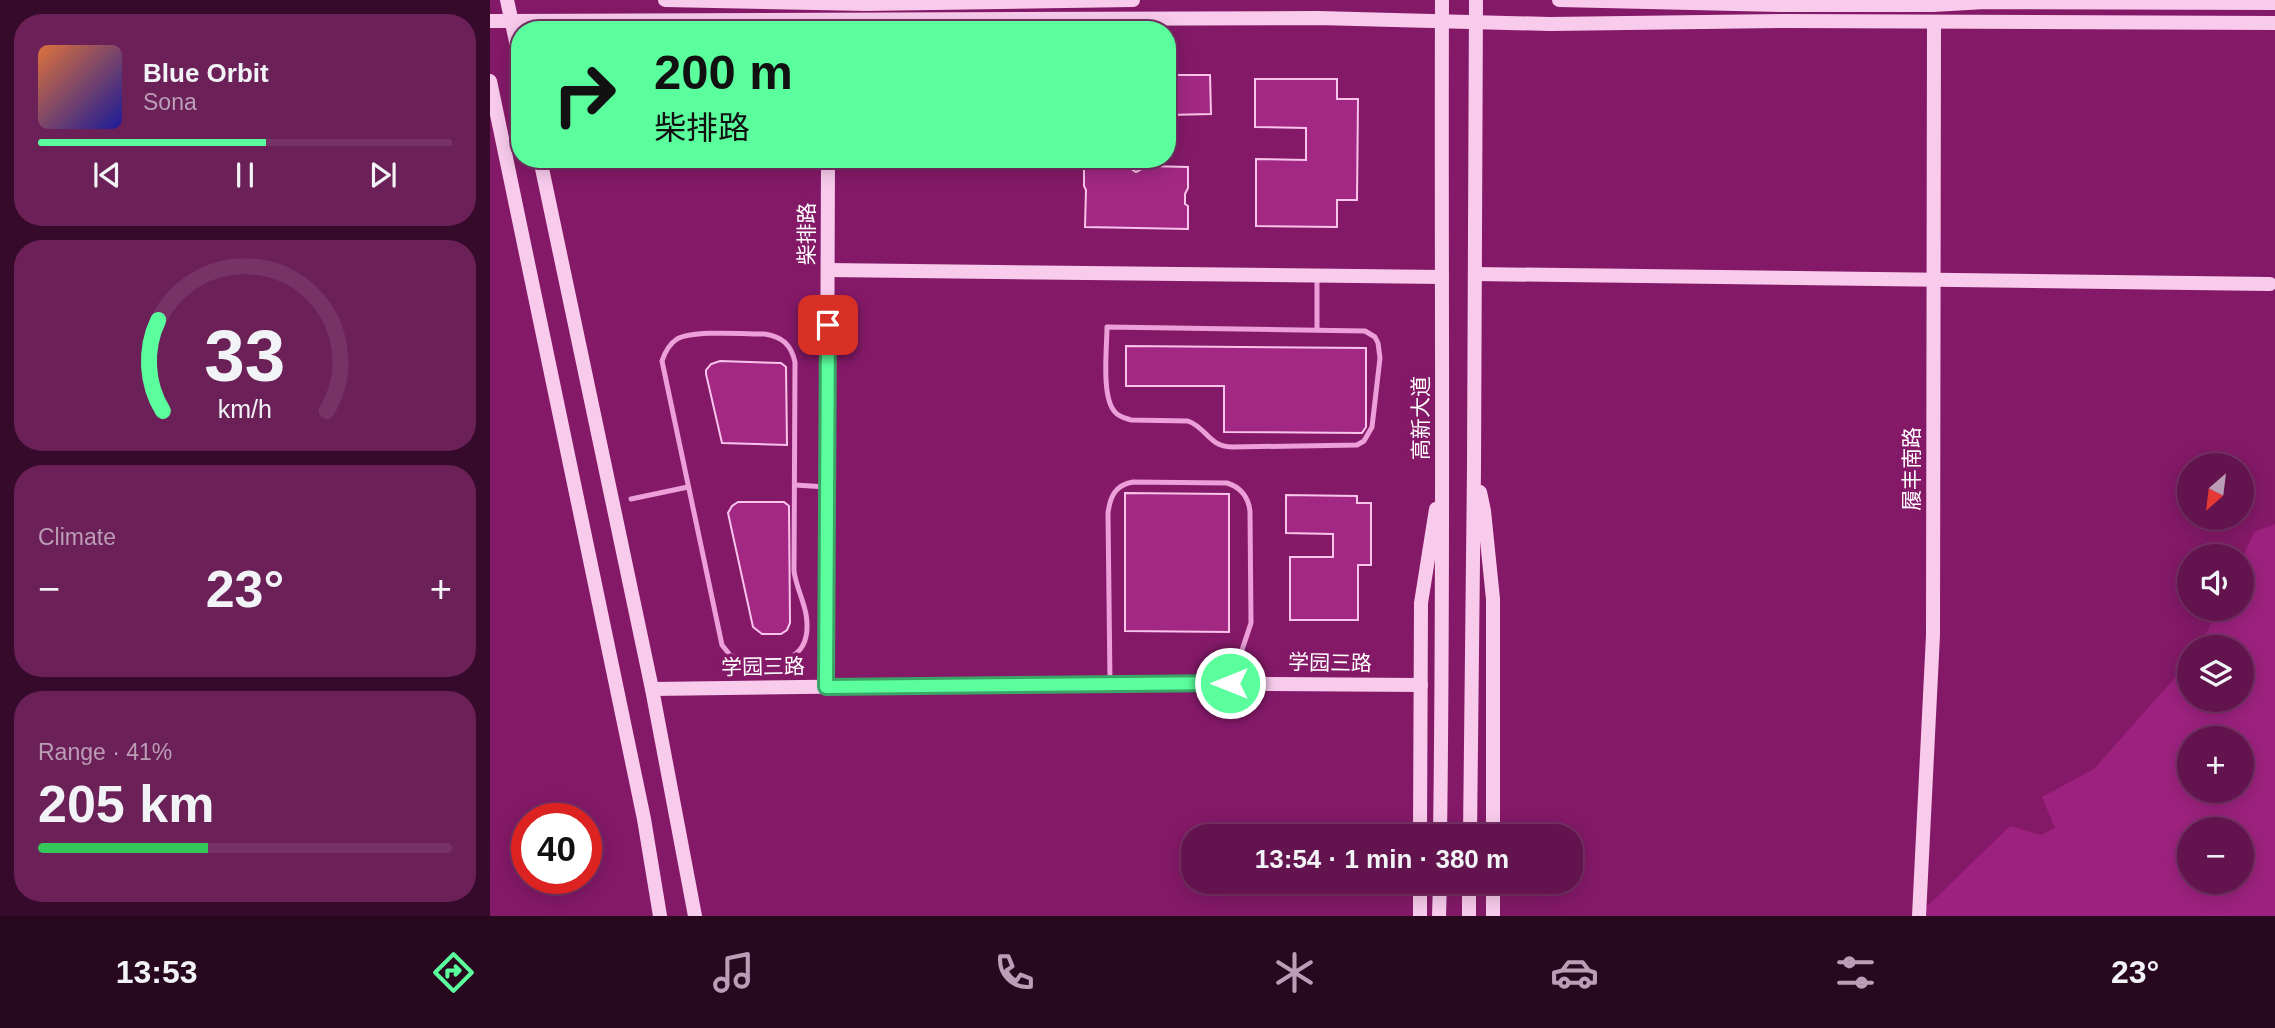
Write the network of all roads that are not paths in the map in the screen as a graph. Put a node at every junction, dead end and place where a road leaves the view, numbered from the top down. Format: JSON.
{"nodes":[{"id":1,"x":507,"y":0,"type":"edge"},
{"id":2,"x":665,"y":0,"type":"edge"},
{"id":3,"x":1133,"y":0,"type":"edge"},
{"id":4,"x":1442,"y":0,"type":"edge"},
{"id":5,"x":1476,"y":0,"type":"edge"},
{"id":6,"x":1559,"y":0,"type":"edge"},
{"id":7,"x":2087,"y":1,"type":"edge"},
{"id":8,"x":2115,"y":1,"type":"edge"},
{"id":9,"x":827,"y":2,"type":"edge"},
{"id":10,"x":1933,"y":2,"type":"edge"},
{"id":11,"x":2275,"y":3,"type":"edge"},
{"id":12,"x":490,"y":21,"type":"edge"},
{"id":13,"x":512,"y":21,"type":"joint"},
{"id":14,"x":1108,"y":21,"type":"edge"},
{"id":15,"x":1442,"y":22,"type":"junction"},
{"id":16,"x":1475,"y":22,"type":"junction"},
{"id":17,"x":1934,"y":22,"type":"junction"},
{"id":18,"x":2275,"y":23,"type":"edge"},
{"id":19,"x":490,"y":81,"type":"edge"},
{"id":20,"x":542,"y":168,"type":"edge"},
{"id":21,"x":828,"y":168,"type":"edge"},
{"id":22,"x":828,"y":271,"type":"junction"},
{"id":23,"x":1475,"y":274,"type":"junction"},
{"id":24,"x":1317,"y":276,"type":"junction"},
{"id":25,"x":1442,"y":277,"type":"junction"},
{"id":26,"x":1933,"y":280,"type":"junction"},
{"id":27,"x":2270,"y":285,"type":"dead end"},
{"id":28,"x":1317,"y":330,"type":"junction"},
{"id":29,"x":1474,"y":468,"type":"junction"},
{"id":30,"x":1441,"y":470,"type":"junction"},
{"id":31,"x":795,"y":485,"type":"junction"},
{"id":32,"x":688,"y":487,"type":"junction"},
{"id":33,"x":827,"y":487,"type":"junction"},
{"id":34,"x":631,"y":499,"type":"dead end"},
{"id":35,"x":1110,"y":683,"type":"junction"},
{"id":36,"x":1230,"y":683,"type":"junction"},
{"id":37,"x":1421,"y":685,"type":"junction"},
{"id":38,"x":826,"y":687,"type":"junction"},
{"id":39,"x":652,"y":689,"type":"junction"},
{"id":40,"x":1420,"y":824,"type":"edge"},
{"id":41,"x":1440,"y":824,"type":"edge"},
{"id":42,"x":1470,"y":824,"type":"edge"},
{"id":43,"x":1493,"y":824,"type":"edge"},
{"id":44,"x":1420,"y":894,"type":"edge"},
{"id":45,"x":1440,"y":894,"type":"edge"},
{"id":46,"x":1469,"y":894,"type":"edge"},
{"id":47,"x":1493,"y":894,"type":"edge"},
{"id":48,"x":660,"y":916,"type":"edge"},
{"id":49,"x":695,"y":916,"type":"edge"},
{"id":50,"x":1419,"y":916,"type":"edge"},
{"id":51,"x":1439,"y":916,"type":"edge"},
{"id":52,"x":1469,"y":916,"type":"edge"},
{"id":53,"x":1493,"y":916,"type":"edge"},
{"id":54,"x":1919,"y":916,"type":"edge"}],
"edges":[{"from":1,"to":13,"type":"main road"},
{"from":2,"to":9,"type":"main road"},
{"from":3,"to":9,"type":"main road"},
{"from":4,"to":15,"type":"main road","name":"高新大道"},
{"from":5,"to":16,"type":"main road"},
{"from":6,"to":10,"type":"main road"},
{"from":7,"to":8,"type":"main road"},
{"from":7,"to":10,"type":"main road"},
{"from":8,"to":11,"type":"main road"},
{"from":12,"to":13,"type":"main road"},
{"from":14,"to":15,"type":"main road"},
{"from":15,"to":16,"type":"main road"},
{"from":15,"to":25,"type":"main road","name":"高新大道"},
{"from":16,"to":17,"type":"main road"},
{"from":16,"to":23,"type":"main road"},
{"from":17,"to":18,"type":"main road"},
{"from":17,"to":26,"type":"main road","name":"履丰南路"},
{"from":19,"to":48,"type":"main road"},
{"from":20,"to":39,"type":"main road"},
{"from":21,"to":22,"type":"main road","name":"柴排路"},
{"from":22,"to":24,"type":"main road"},
{"from":22,"to":33,"type":"main road","name":"柴排路"},
{"from":23,"to":26,"type":"main road"},
{"from":23,"to":29,"type":"main road"},
{"from":24,"to":25,"type":"main road"},
{"from":24,"to":28,"type":"lane"},
{"from":25,"to":30,"type":"main road","name":"高新大道"},
{"from":26,"to":27,"type":"main road"},
{"from":26,"to":54,"type":"main road","name":"履丰南路"},
{"from":28,"to":28,"type":"lane"},
{"from":29,"to":42,"type":"main road"},
{"from":29,"to":43,"type":"main road"},
{"from":30,"to":37,"type":"main road"},
{"from":30,"to":41,"type":"main road","name":"高新大道"},
{"from":31,"to":32,"type":"lane"},
{"from":31,"to":32,"type":"lane"},
{"from":31,"to":33,"type":"lane"},
{"from":32,"to":34,"type":"lane"},
{"from":33,"to":38,"type":"main road","name":"柴排路"},
{"from":35,"to":36,"type":"main road","name":"学园三路"},
{"from":35,"to":36,"type":"lane"},
{"from":35,"to":38,"type":"main road","name":"学园三路"},
{"from":36,"to":37,"type":"main road","name":"学园三路"},
{"from":37,"to":40,"type":"main road"},
{"from":38,"to":39,"type":"main road","name":"学园三路"},
{"from":39,"to":49,"type":"main road"},
{"from":44,"to":50,"type":"main road"},
{"from":45,"to":51,"type":"main road"},
{"from":46,"to":52,"type":"main road"},
{"from":47,"to":53,"type":"main road"}]}
